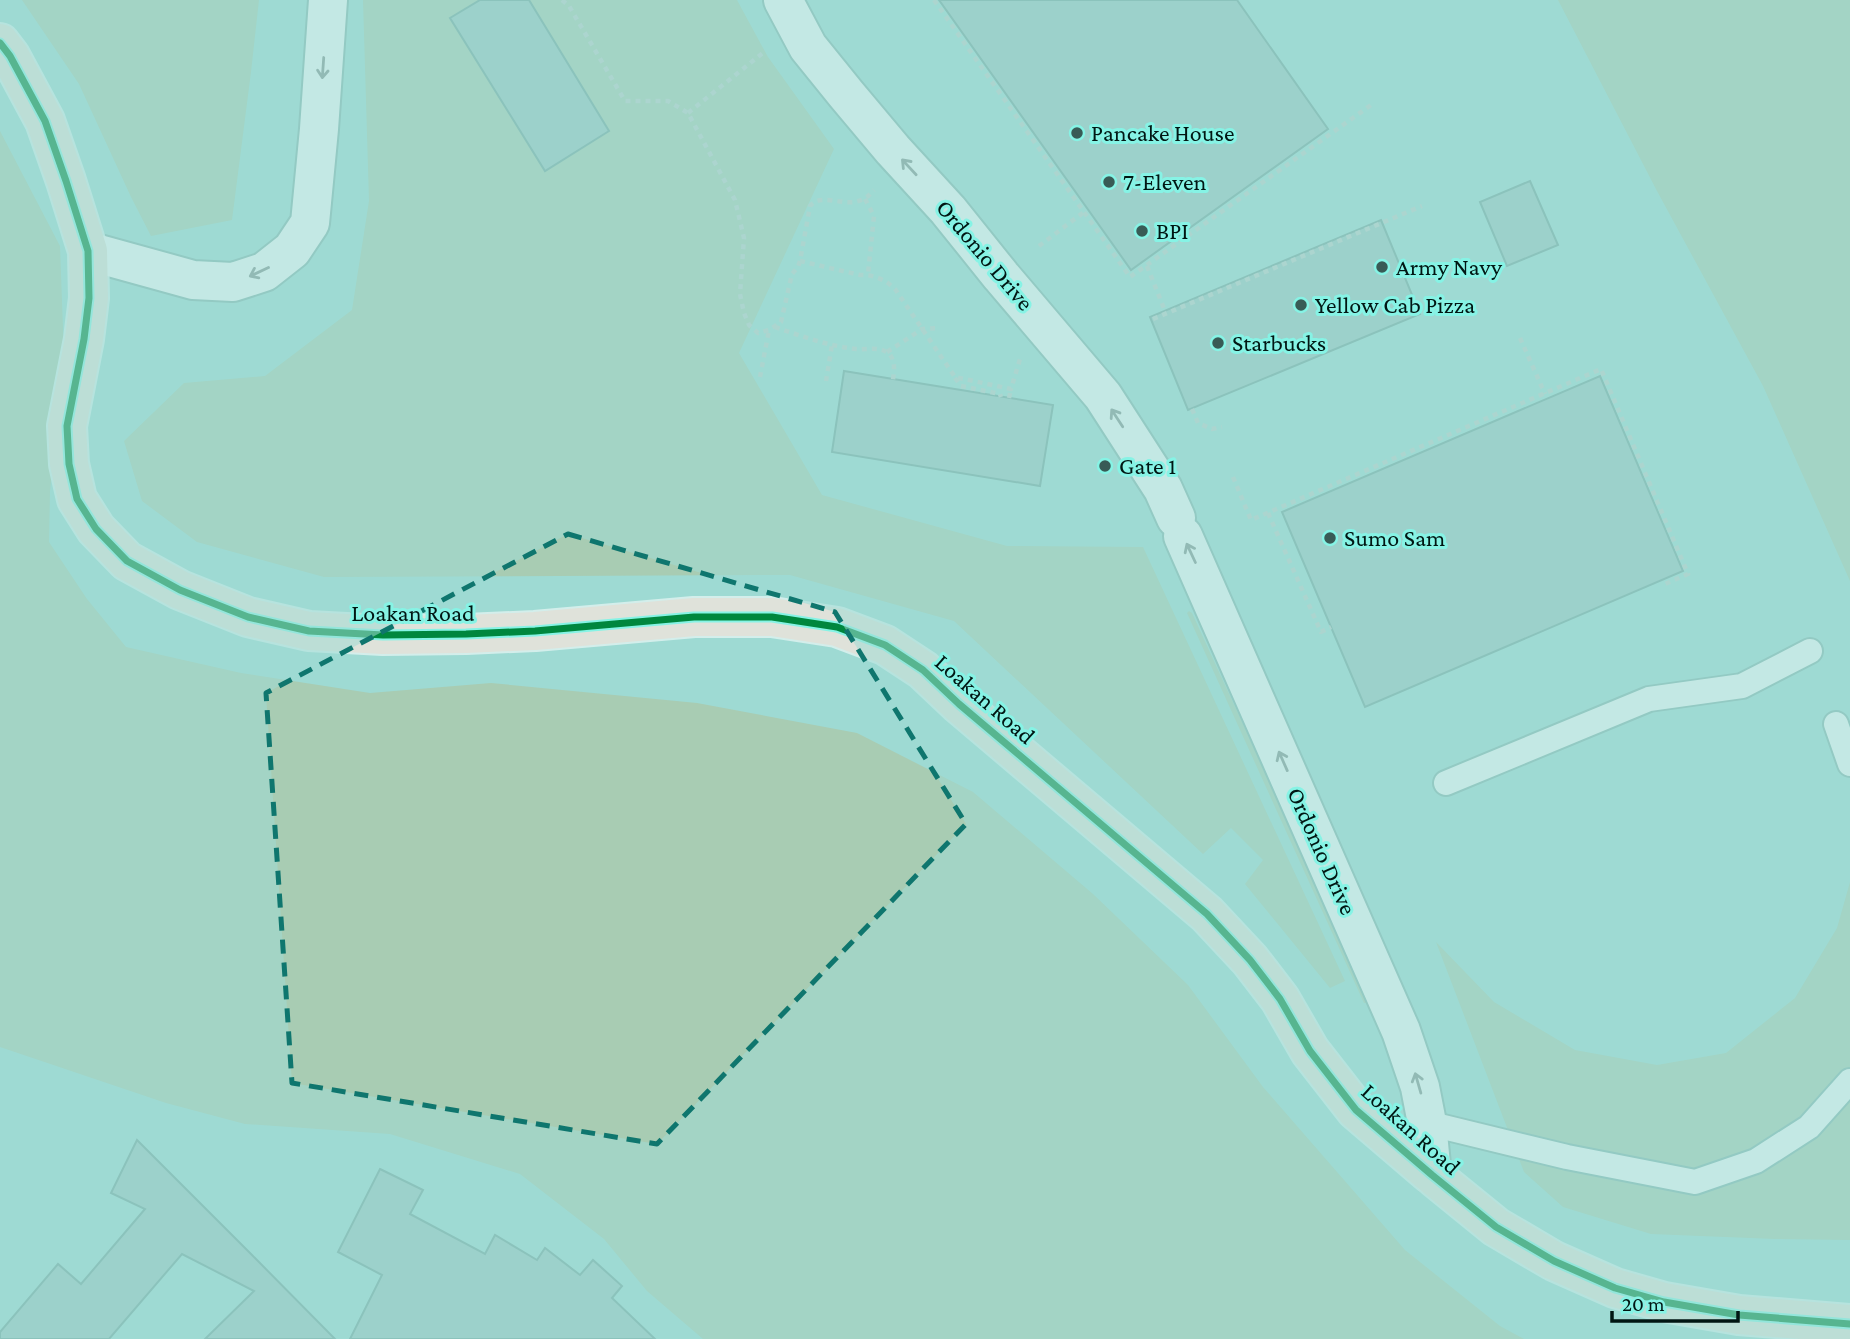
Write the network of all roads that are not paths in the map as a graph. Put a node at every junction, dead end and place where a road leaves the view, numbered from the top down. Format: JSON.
{"nodes":[{"id":1,"x":328,"y":0,"type":"edge"},
{"id":2,"x":783,"y":0,"type":"edge"},
{"id":3,"x":0,"y":43,"type":"edge"},
{"id":4,"x":88,"y":251,"type":"junction"},
{"id":5,"x":1810,"y":651,"type":"dead end"},
{"id":6,"x":1836,"y":724,"type":"dead end"},
{"id":7,"x":1850,"y":764,"type":"edge"},
{"id":8,"x":1446,"y":783,"type":"dead end"},
{"id":9,"x":1850,"y":1081,"type":"edge"},
{"id":10,"x":1427,"y":1124,"type":"junction"},
{"id":11,"x":1432,"y":1175,"type":"junction"},
{"id":12,"x":1850,"y":1324,"type":"edge"}],
"edges":[{"from":1,"to":4,"type":"street","one_way":true},
{"from":10,"to":2,"type":"street","name":"Ordonio Drive","one_way":true},
{"from":3,"to":4,"type":"main road","name":"Loakan Road"},
{"from":4,"to":11,"type":"main road","name":"Loakan Road"},
{"from":5,"to":8,"type":"lane"},
{"from":6,"to":7,"type":"lane"},
{"from":9,"to":10,"type":"lane"},
{"from":10,"to":11,"type":"street","name":"Ordonio Drive"},
{"from":11,"to":12,"type":"main road","name":"Loakan Road"}]}
